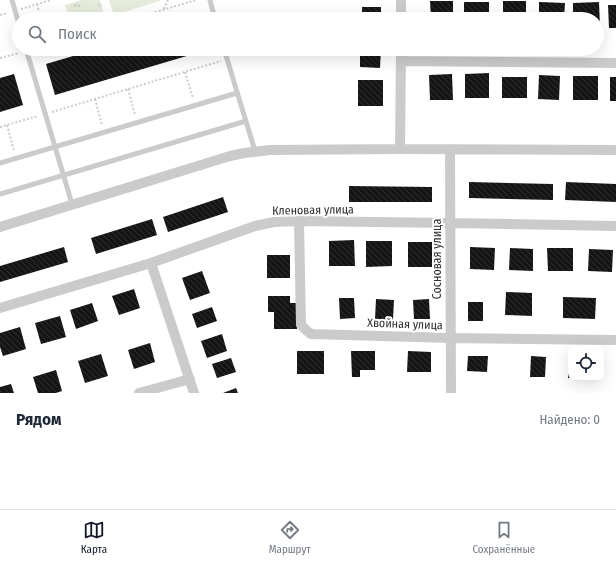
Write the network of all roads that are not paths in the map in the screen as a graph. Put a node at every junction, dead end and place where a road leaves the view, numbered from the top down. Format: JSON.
{"nodes":[{"id":1,"x":12,"y":0,"type":"edge"},
{"id":2,"x":210,"y":0,"type":"edge"},
{"id":3,"x":402,"y":0,"type":"edge"},
{"id":4,"x":15,"y":12,"type":"edge"},
{"id":5,"x":214,"y":12,"type":"edge"},
{"id":6,"x":401,"y":12,"type":"edge"},
{"id":7,"x":29,"y":56,"type":"edge"},
{"id":8,"x":227,"y":56,"type":"edge"},
{"id":9,"x":401,"y":56,"type":"edge"},
{"id":10,"x":401,"y":61,"type":"junction"},
{"id":11,"x":616,"y":63,"type":"edge"},
{"id":12,"x":237,"y":92,"type":"junction"},
{"id":13,"x":246,"y":121,"type":"junction"},
{"id":14,"x":55,"y":147,"type":"junction"},
{"id":15,"x":400,"y":149,"type":"junction"},
{"id":16,"x":450,"y":149,"type":"junction"},
{"id":17,"x":616,"y":150,"type":"edge"},
{"id":18,"x":255,"y":151,"type":"junction"},
{"id":19,"x":0,"y":163,"type":"edge"},
{"id":20,"x":64,"y":175,"type":"junction"},
{"id":21,"x":0,"y":194,"type":"edge"},
{"id":22,"x":72,"y":204,"type":"junction"},
{"id":23,"x":299,"y":221,"type":"junction"},
{"id":24,"x":450,"y":223,"type":"junction"},
{"id":25,"x":616,"y":226,"type":"edge"},
{"id":26,"x":0,"y":227,"type":"edge"},
{"id":27,"x":151,"y":263,"type":"junction"},
{"id":28,"x":0,"y":308,"type":"edge"},
{"id":29,"x":451,"y":338,"type":"junction"},
{"id":30,"x":616,"y":340,"type":"edge"},
{"id":31,"x":190,"y":379,"type":"junction"},
{"id":32,"x":140,"y":393,"type":"edge"},
{"id":33,"x":194,"y":393,"type":"edge"},
{"id":34,"x":451,"y":393,"type":"edge"}],
"edges":[{"from":1,"to":4,"type":"lane"},
{"from":2,"to":5,"type":"lane"},
{"from":3,"to":6,"type":"street"},
{"from":7,"to":14,"type":"lane"},
{"from":8,"to":12,"type":"lane"},
{"from":9,"to":10,"type":"street"},
{"from":10,"to":11,"type":"street"},
{"from":10,"to":15,"type":"street"},
{"from":12,"to":13,"type":"lane"},
{"from":12,"to":14,"type":"lane"},
{"from":13,"to":18,"type":"lane"},
{"from":13,"to":20,"type":"lane"},
{"from":14,"to":19,"type":"lane"},
{"from":14,"to":20,"type":"lane"},
{"from":15,"to":16,"type":"street"},
{"from":15,"to":18,"type":"street"},
{"from":16,"to":17,"type":"street"},
{"from":16,"to":24,"type":"street","name":"Сосновая улица"},
{"from":18,"to":22,"type":"street"},
{"from":20,"to":21,"type":"lane"},
{"from":20,"to":22,"type":"lane"},
{"from":22,"to":26,"type":"street"},
{"from":23,"to":24,"type":"street","name":"Кленовая улица"},
{"from":23,"to":27,"type":"street","name":"Кленовая улица"},
{"from":23,"to":29,"type":"street","name":"Хвойная улица"},
{"from":24,"to":25,"type":"street","name":"Кленовая улица"},
{"from":24,"to":29,"type":"street","name":"Сосновая улица"},
{"from":27,"to":28,"type":"street","name":"Кленовая улица"},
{"from":27,"to":31,"type":"street"},
{"from":29,"to":30,"type":"street","name":"Хвойная улица"},
{"from":29,"to":34,"type":"street","name":"Сосновая улица"},
{"from":31,"to":32,"type":"street"},
{"from":31,"to":33,"type":"street"}]}
